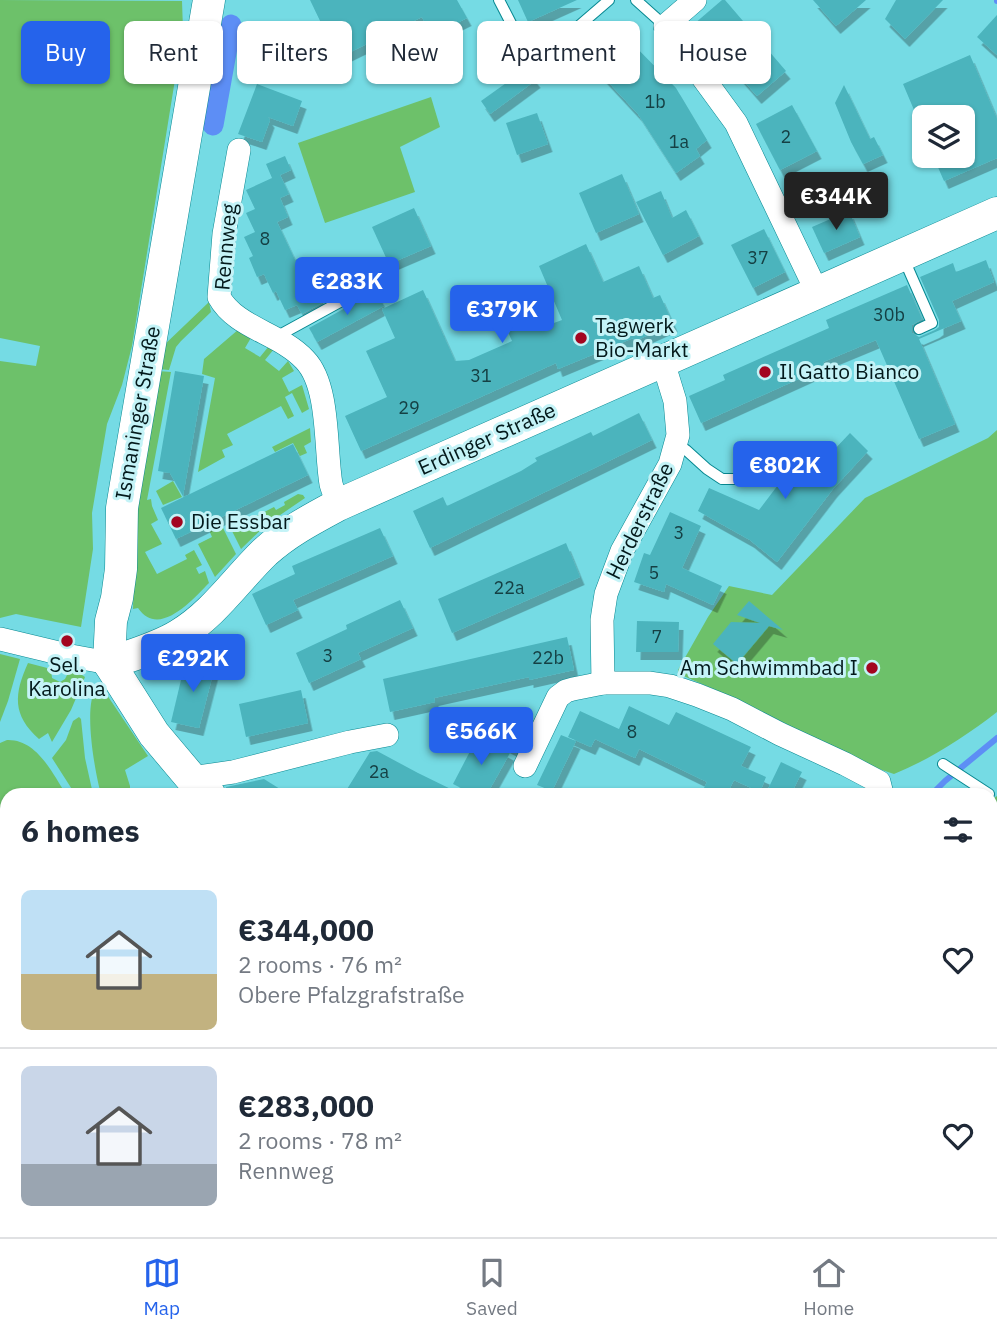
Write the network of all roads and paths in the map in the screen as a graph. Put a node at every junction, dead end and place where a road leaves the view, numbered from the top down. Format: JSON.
{"nodes":[{"id":1,"x":499,"y":0,"type":"edge"},
{"id":2,"x":609,"y":0,"type":"edge"},
{"id":3,"x":636,"y":0,"type":"edge"},
{"id":4,"x":695,"y":0,"type":"edge"},
{"id":5,"x":205,"y":7,"type":"edge"},
{"id":6,"x":659,"y":21,"type":"edge"},
{"id":7,"x":671,"y":21,"type":"edge"},
{"id":8,"x":707,"y":84,"type":"edge"},
{"id":9,"x":239,"y":150,"type":"dead end"},
{"id":10,"x":997,"y":213,"type":"edge"},
{"id":11,"x":902,"y":254,"type":"junction"},
{"id":12,"x":378,"y":281,"type":"dead end"},
{"id":13,"x":817,"y":292,"type":"junction"},
{"id":14,"x":919,"y":329,"type":"dead end"},
{"id":15,"x":276,"y":337,"type":"junction"},
{"id":16,"x":663,"y":362,"type":"junction"},
{"id":17,"x":676,"y":443,"type":"junction"},
{"id":18,"x":770,"y":467,"type":"dead end"},
{"id":19,"x":338,"y":505,"type":"junction"},
{"id":20,"x":0,"y":639,"type":"edge"},
{"id":21,"x":109,"y":663,"type":"junction"},
{"id":22,"x":603,"y":683,"type":"junction"},
{"id":23,"x":387,"y":735,"type":"dead end"},
{"id":24,"x":945,"y":765,"type":"dead end"},
{"id":25,"x":525,"y":766,"type":"dead end"},
{"id":26,"x":200,"y":786,"type":"edge"},
{"id":27,"x":880,"y":788,"type":"edge"},
{"id":28,"x":979,"y":788,"type":"edge"}],
"edges":[{"from":1,"to":2,"type":"lane"},
{"from":3,"to":6,"type":"lane"},
{"from":4,"to":7,"type":"street"},
{"from":5,"to":21,"type":"street","name":"Ismaninger Straße"},
{"from":8,"to":13,"type":"street"},
{"from":9,"to":15,"type":"street","name":"Rennweg"},
{"from":10,"to":11,"type":"street","name":"Erdinger Straße"},
{"from":11,"to":13,"type":"street","name":"Erdinger Straße"},
{"from":11,"to":14,"type":"lane"},
{"from":12,"to":15,"type":"lane"},
{"from":13,"to":16,"type":"street","name":"Erdinger Straße"},
{"from":15,"to":19,"type":"street","name":"Rennweg"},
{"from":16,"to":17,"type":"street","name":"Herderstraße"},
{"from":16,"to":19,"type":"street","name":"Erdinger Straße"},
{"from":17,"to":18,"type":"lane"},
{"from":17,"to":22,"type":"street","name":"Herderstraße"},
{"from":19,"to":21,"type":"street","name":"Erdinger Straße"},
{"from":20,"to":21,"type":"street"},
{"from":21,"to":26,"type":"street"},
{"from":22,"to":25,"type":"street"},
{"from":22,"to":27,"type":"street"},
{"from":23,"to":26,"type":"street"},
{"from":24,"to":28,"type":"lane"}]}
